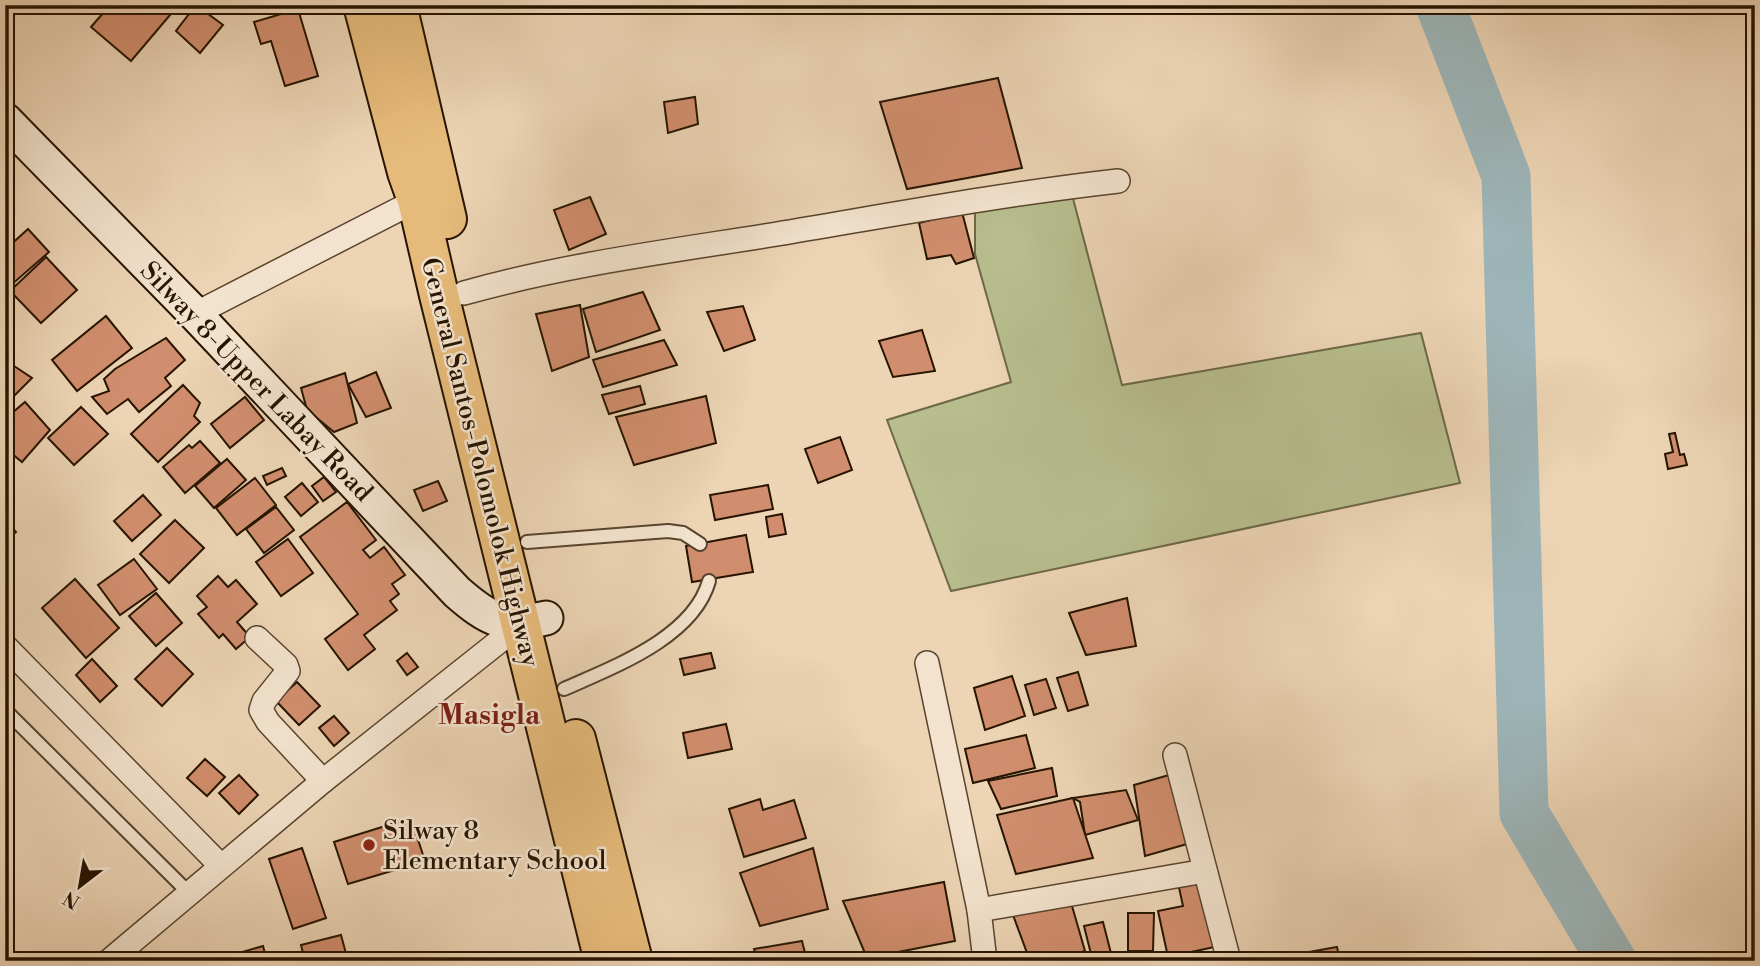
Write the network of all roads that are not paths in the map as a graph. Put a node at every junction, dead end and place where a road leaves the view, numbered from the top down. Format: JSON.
{"nodes":[{"id":1,"x":363,"y":5,"type":"edge"},
{"id":2,"x":397,"y":5,"type":"edge"},
{"id":3,"x":5,"y":120,"type":"edge"},
{"id":4,"x":1118,"y":181,"type":"dead end"},
{"id":5,"x":417,"y":200,"type":"junction"},
{"id":6,"x":464,"y":293,"type":"junction"},
{"id":7,"x":195,"y":314,"type":"junction"},
{"id":8,"x":527,"y":542,"type":"junction"},
{"id":9,"x":700,"y":544,"type":"dead end"},
{"id":10,"x":709,"y":581,"type":"dead end"},
{"id":11,"x":533,"y":621,"type":"junction"},
{"id":12,"x":257,"y":638,"type":"dead end"},
{"id":13,"x":5,"y":646,"type":"edge"},
{"id":14,"x":927,"y":663,"type":"dead end"},
{"id":15,"x":564,"y":689,"type":"junction"},
{"id":16,"x":5,"y":710,"type":"edge"},
{"id":17,"x":1175,"y":755,"type":"dead end"},
{"id":18,"x":323,"y":781,"type":"junction"},
{"id":19,"x":221,"y":866,"type":"junction"},
{"id":20,"x":1205,"y":871,"type":"junction"},
{"id":21,"x":189,"y":893,"type":"junction"},
{"id":22,"x":979,"y":910,"type":"junction"},
{"id":23,"x":109,"y":961,"type":"edge"},
{"id":24,"x":604,"y":961,"type":"edge"},
{"id":25,"x":633,"y":961,"type":"edge"},
{"id":26,"x":985,"y":961,"type":"edge"},
{"id":27,"x":1229,"y":961,"type":"edge"}],
"edges":[{"from":1,"to":5,"type":"highway","name":"General Santos-Polomolok Highway"},
{"from":2,"to":6,"type":"highway"},
{"from":3,"to":7,"type":"main road","name":"Silway 8-Upper Labay Road"},
{"from":4,"to":6,"type":"street"},
{"from":5,"to":7,"type":"street"},
{"from":5,"to":11,"type":"highway","name":"General Santos-Polomolok Highway"},
{"from":6,"to":8,"type":"highway"},
{"from":7,"to":11,"type":"main road","name":"Silway 8-Upper Labay Road"},
{"from":8,"to":9,"type":"lane"},
{"from":8,"to":11,"type":"highway"},
{"from":10,"to":15,"type":"lane"},
{"from":11,"to":15,"type":"highway"},
{"from":11,"to":18,"type":"street"},
{"from":11,"to":24,"type":"highway","name":"General Santos-Polomolok Highway"},
{"from":12,"to":18,"type":"street"},
{"from":13,"to":19,"type":"street"},
{"from":14,"to":22,"type":"street"},
{"from":15,"to":25,"type":"highway"},
{"from":16,"to":21,"type":"lane"},
{"from":17,"to":20,"type":"street"},
{"from":18,"to":19,"type":"street"},
{"from":19,"to":21,"type":"street"},
{"from":20,"to":22,"type":"street"},
{"from":20,"to":27,"type":"street"},
{"from":21,"to":23,"type":"street"},
{"from":22,"to":26,"type":"street"}]}
